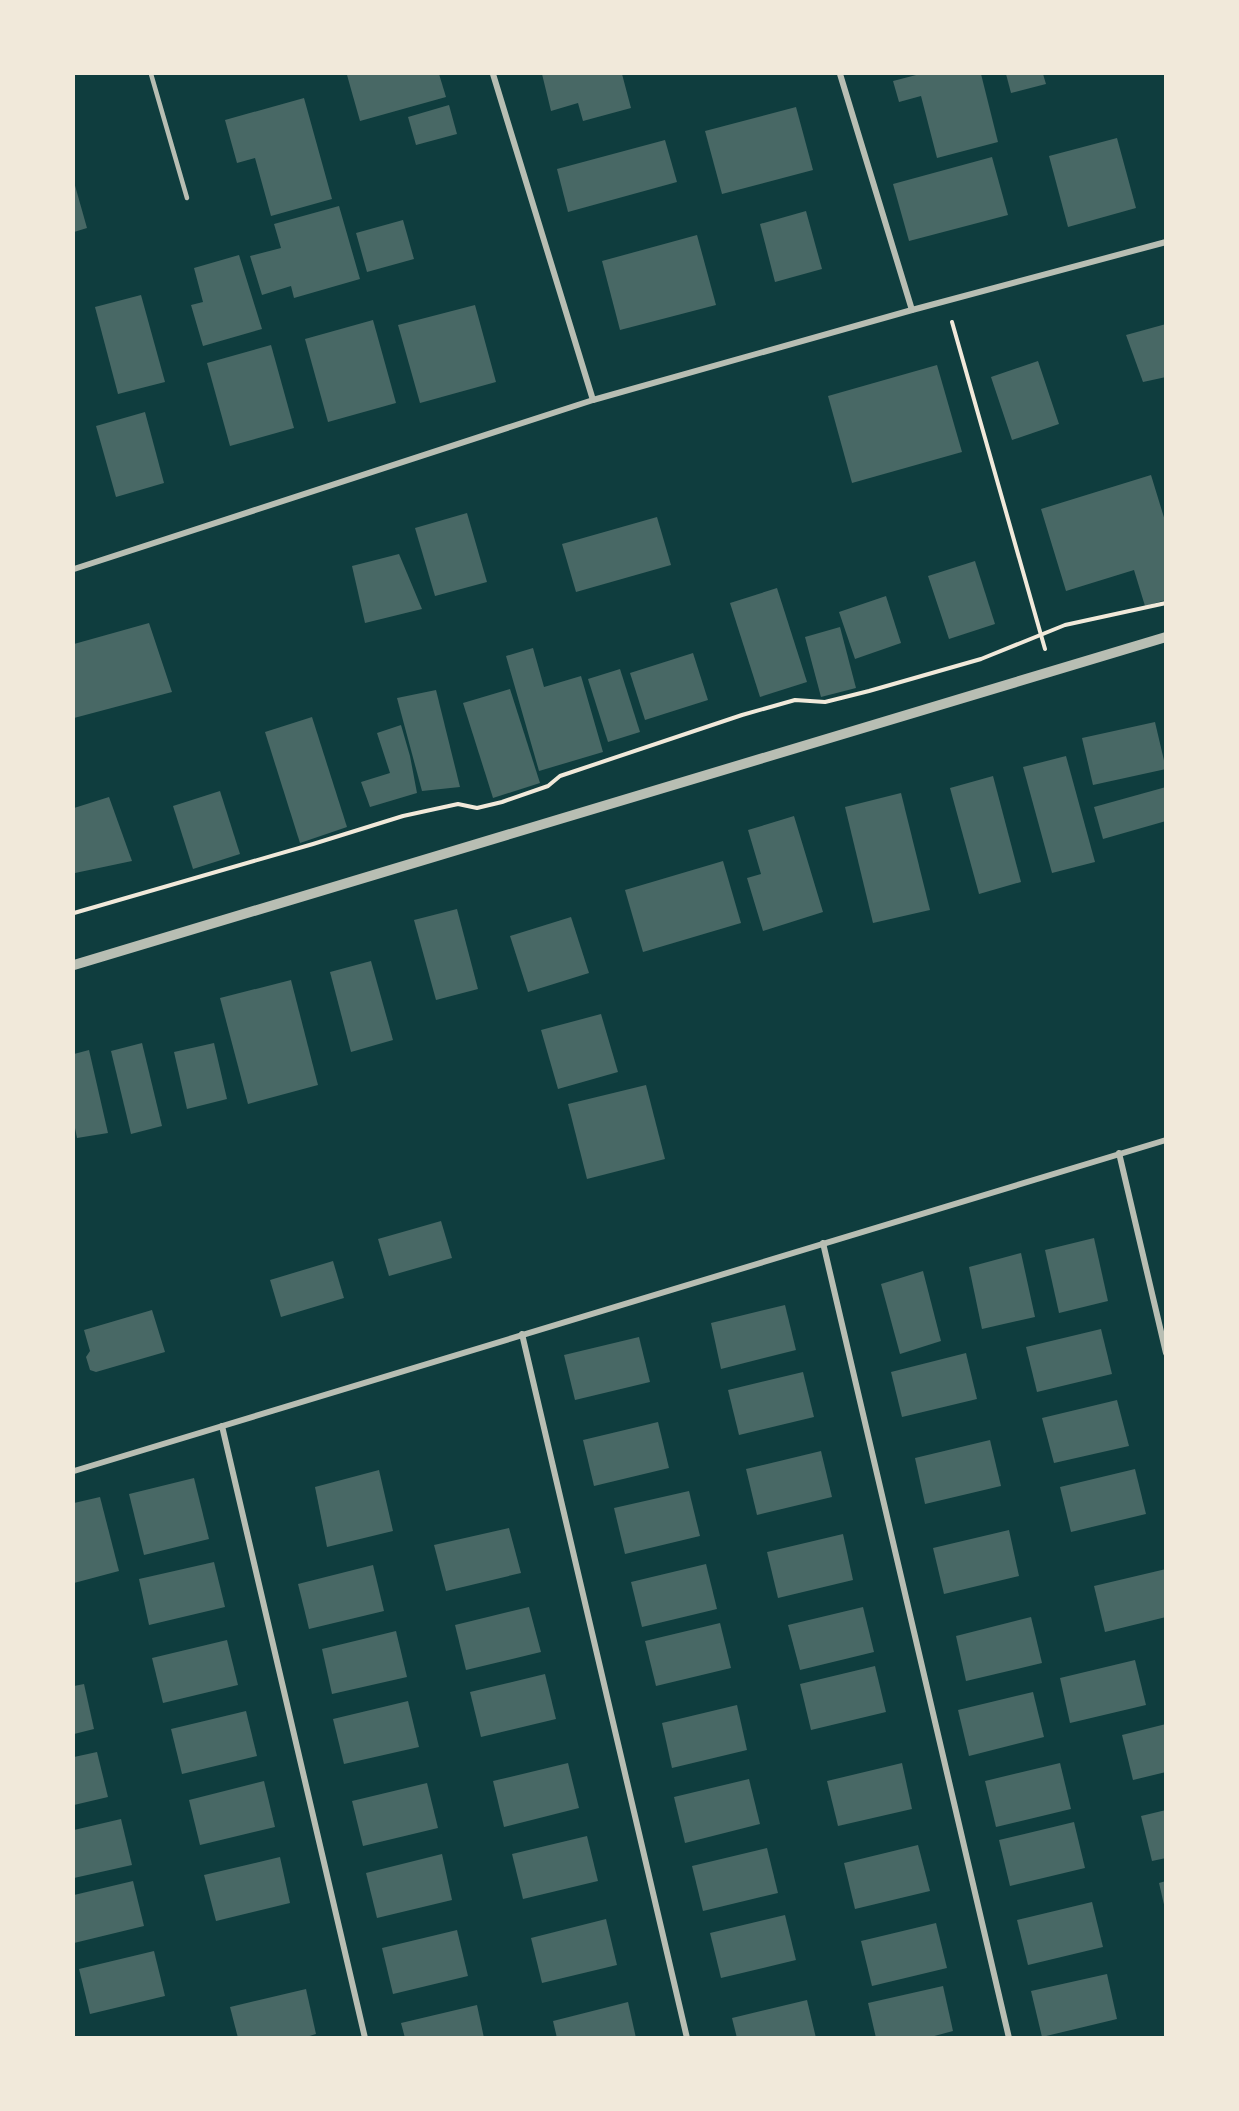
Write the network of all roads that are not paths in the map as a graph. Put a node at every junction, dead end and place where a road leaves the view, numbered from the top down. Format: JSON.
{"nodes":[{"id":1,"x":151,"y":74,"type":"edge"},
{"id":2,"x":494,"y":74,"type":"edge"},
{"id":3,"x":840,"y":74,"type":"edge"},
{"id":4,"x":187,"y":198,"type":"dead end"},
{"id":5,"x":1166,"y":242,"type":"edge"},
{"id":6,"x":912,"y":310,"type":"junction"},
{"id":7,"x":593,"y":400,"type":"junction"},
{"id":8,"x":74,"y":569,"type":"edge"},
{"id":9,"x":1166,"y":637,"type":"edge"},
{"id":10,"x":74,"y":965,"type":"edge"},
{"id":11,"x":1166,"y":1140,"type":"edge"},
{"id":12,"x":1119,"y":1154,"type":"junction"},
{"id":13,"x":823,"y":1243,"type":"junction"},
{"id":14,"x":522,"y":1334,"type":"junction"},
{"id":15,"x":1166,"y":1353,"type":"edge"},
{"id":16,"x":222,"y":1426,"type":"junction"},
{"id":17,"x":74,"y":1471,"type":"edge"},
{"id":18,"x":365,"y":2037,"type":"edge"},
{"id":19,"x":687,"y":2037,"type":"edge"},
{"id":20,"x":1009,"y":2037,"type":"edge"}],
"edges":[{"from":1,"to":4,"type":"lane"},
{"from":2,"to":7,"type":"street"},
{"from":3,"to":6,"type":"street"},
{"from":5,"to":6,"type":"street"},
{"from":6,"to":7,"type":"street"},
{"from":7,"to":8,"type":"street"},
{"from":9,"to":10,"type":"street"},
{"from":11,"to":12,"type":"street"},
{"from":12,"to":13,"type":"street"},
{"from":12,"to":15,"type":"street"},
{"from":13,"to":14,"type":"street"},
{"from":13,"to":20,"type":"street"},
{"from":14,"to":16,"type":"street"},
{"from":14,"to":19,"type":"street"},
{"from":16,"to":17,"type":"street"},
{"from":16,"to":18,"type":"street"}]}
